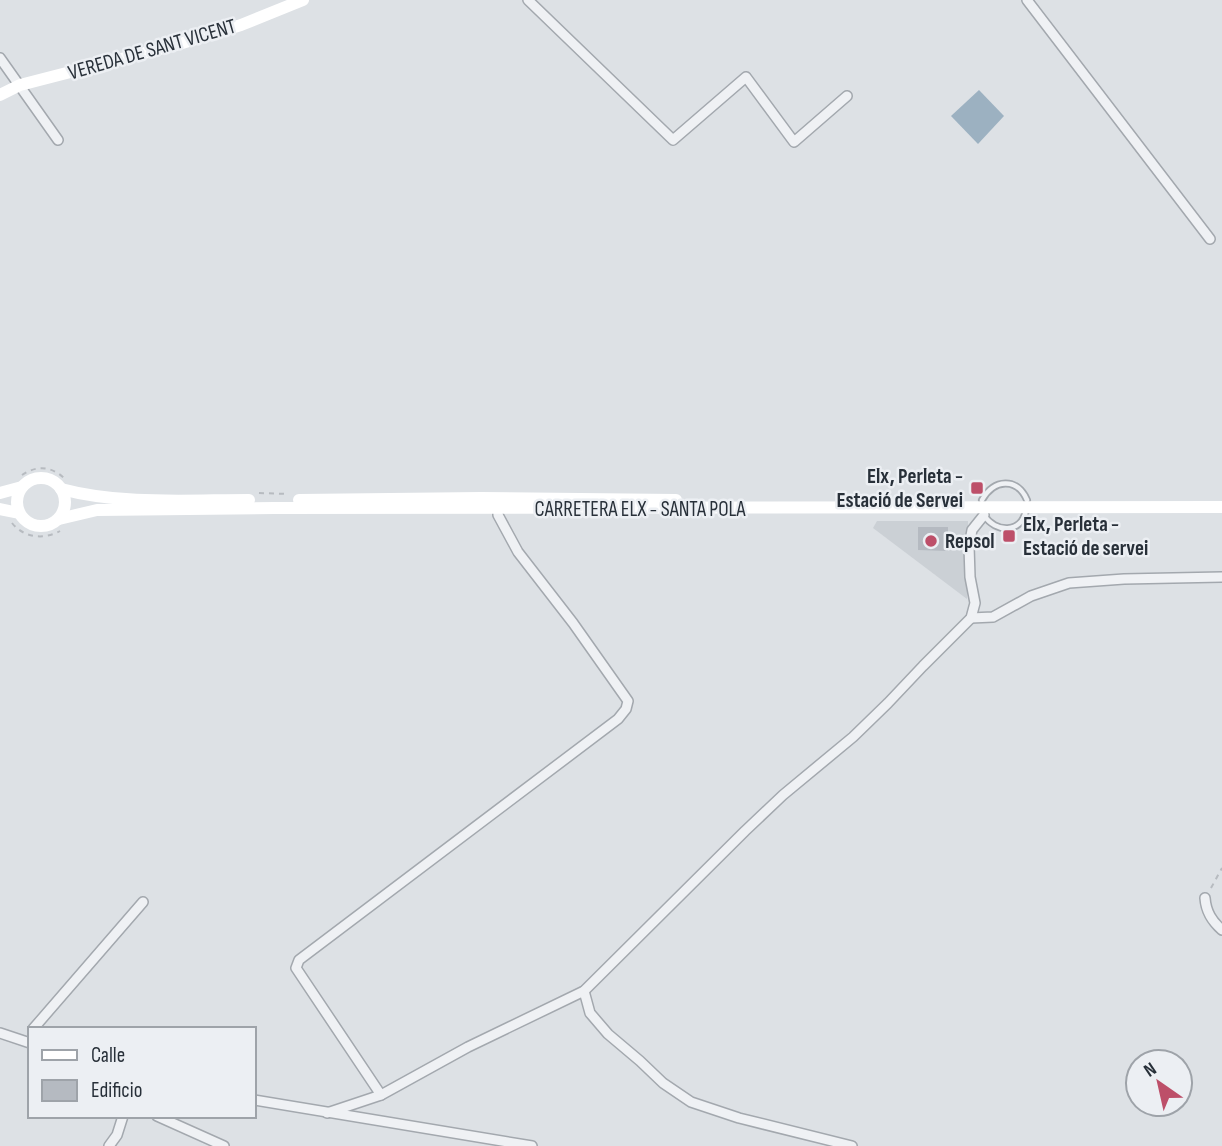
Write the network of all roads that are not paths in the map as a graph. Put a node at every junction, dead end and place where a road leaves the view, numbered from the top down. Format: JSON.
{"nodes":[{"id":1,"x":303,"y":0,"type":"edge"},
{"id":2,"x":527,"y":0,"type":"edge"},
{"id":3,"x":1027,"y":0,"type":"edge"},
{"id":4,"x":0,"y":58,"type":"edge"},
{"id":5,"x":20,"y":85,"type":"junction"},
{"id":6,"x":0,"y":95,"type":"edge"},
{"id":7,"x":846,"y":96,"type":"dead end"},
{"id":8,"x":58,"y":140,"type":"dead end"},
{"id":9,"x":1210,"y":239,"type":"dead end"},
{"id":10,"x":22,"y":487,"type":"junction"},
{"id":11,"x":61,"y":489,"type":"junction"},
{"id":12,"x":0,"y":493,"type":"edge"},
{"id":13,"x":1222,"y":502,"type":"edge"},
{"id":14,"x":1027,"y":504,"type":"junction"},
{"id":15,"x":983,"y":507,"type":"junction"},
{"id":16,"x":1222,"y":508,"type":"edge"},
{"id":17,"x":0,"y":509,"type":"edge"},
{"id":18,"x":498,"y":509,"type":"junction"},
{"id":19,"x":19,"y":513,"type":"junction"},
{"id":20,"x":59,"y":519,"type":"junction"},
{"id":21,"x":1222,"y":577,"type":"edge"},
{"id":22,"x":971,"y":618,"type":"junction"},
{"id":23,"x":1205,"y":898,"type":"road end"},
{"id":24,"x":143,"y":902,"type":"dead end"},
{"id":25,"x":1222,"y":930,"type":"edge"},
{"id":26,"x":584,"y":991,"type":"junction"},
{"id":27,"x":35,"y":1027,"type":"edge"},
{"id":28,"x":0,"y":1033,"type":"edge"},
{"id":29,"x":28,"y":1039,"type":"edge"},
{"id":30,"x":382,"y":1095,"type":"junction"},
{"id":31,"x":256,"y":1100,"type":"edge"},
{"id":32,"x":327,"y":1113,"type":"junction"},
{"id":33,"x":122,"y":1118,"type":"edge"},
{"id":34,"x":161,"y":1118,"type":"edge"},
{"id":35,"x":109,"y":1146,"type":"edge"},
{"id":36,"x":224,"y":1146,"type":"edge"},
{"id":37,"x":532,"y":1146,"type":"edge"},
{"id":38,"x":852,"y":1146,"type":"edge"}],
"edges":[{"from":1,"to":5,"type":"main road","name":"VEREDA DE SANT VICENT"},
{"from":2,"to":7,"type":"street"},
{"from":3,"to":9,"type":"street"},
{"from":4,"to":5,"type":"street"},
{"from":5,"to":6,"type":"main road","name":"VEREDA DE SANT VICENT"},
{"from":5,"to":8,"type":"street"},
{"from":10,"to":11,"type":"main road"},
{"from":10,"to":12,"type":"main road"},
{"from":10,"to":19,"type":"main road"},
{"from":11,"to":15,"type":"main road","name":"CARRETERA ELX - SANTA POLA"},
{"from":11,"to":20,"type":"main road"},
{"from":13,"to":14,"type":"main road","name":"CARRETERA ELX - SANTA POLA"},
{"from":14,"to":15,"type":"main road","name":"CARRETERA ELX - SANTA POLA"},
{"from":14,"to":15,"type":"lane"},
{"from":14,"to":16,"type":"main road","name":"CARRETERA ELX - SANTA POLA"},
{"from":15,"to":18,"type":"main road","name":"CARRETERA ELX - SANTA POLA"},
{"from":15,"to":22,"type":"street"},
{"from":17,"to":19,"type":"main road"},
{"from":18,"to":20,"type":"main road","name":"CARRETERA ELX - SANTA POLA"},
{"from":18,"to":30,"type":"street"},
{"from":19,"to":20,"type":"main road"},
{"from":21,"to":22,"type":"street"},
{"from":22,"to":26,"type":"street"},
{"from":23,"to":25,"type":"street"},
{"from":24,"to":27,"type":"street"},
{"from":26,"to":30,"type":"street"},
{"from":26,"to":38,"type":"street"},
{"from":28,"to":29,"type":"street"},
{"from":30,"to":32,"type":"street"},
{"from":31,"to":32,"type":"street"},
{"from":32,"to":37,"type":"street"},
{"from":33,"to":35,"type":"street"},
{"from":34,"to":36,"type":"street"}]}
